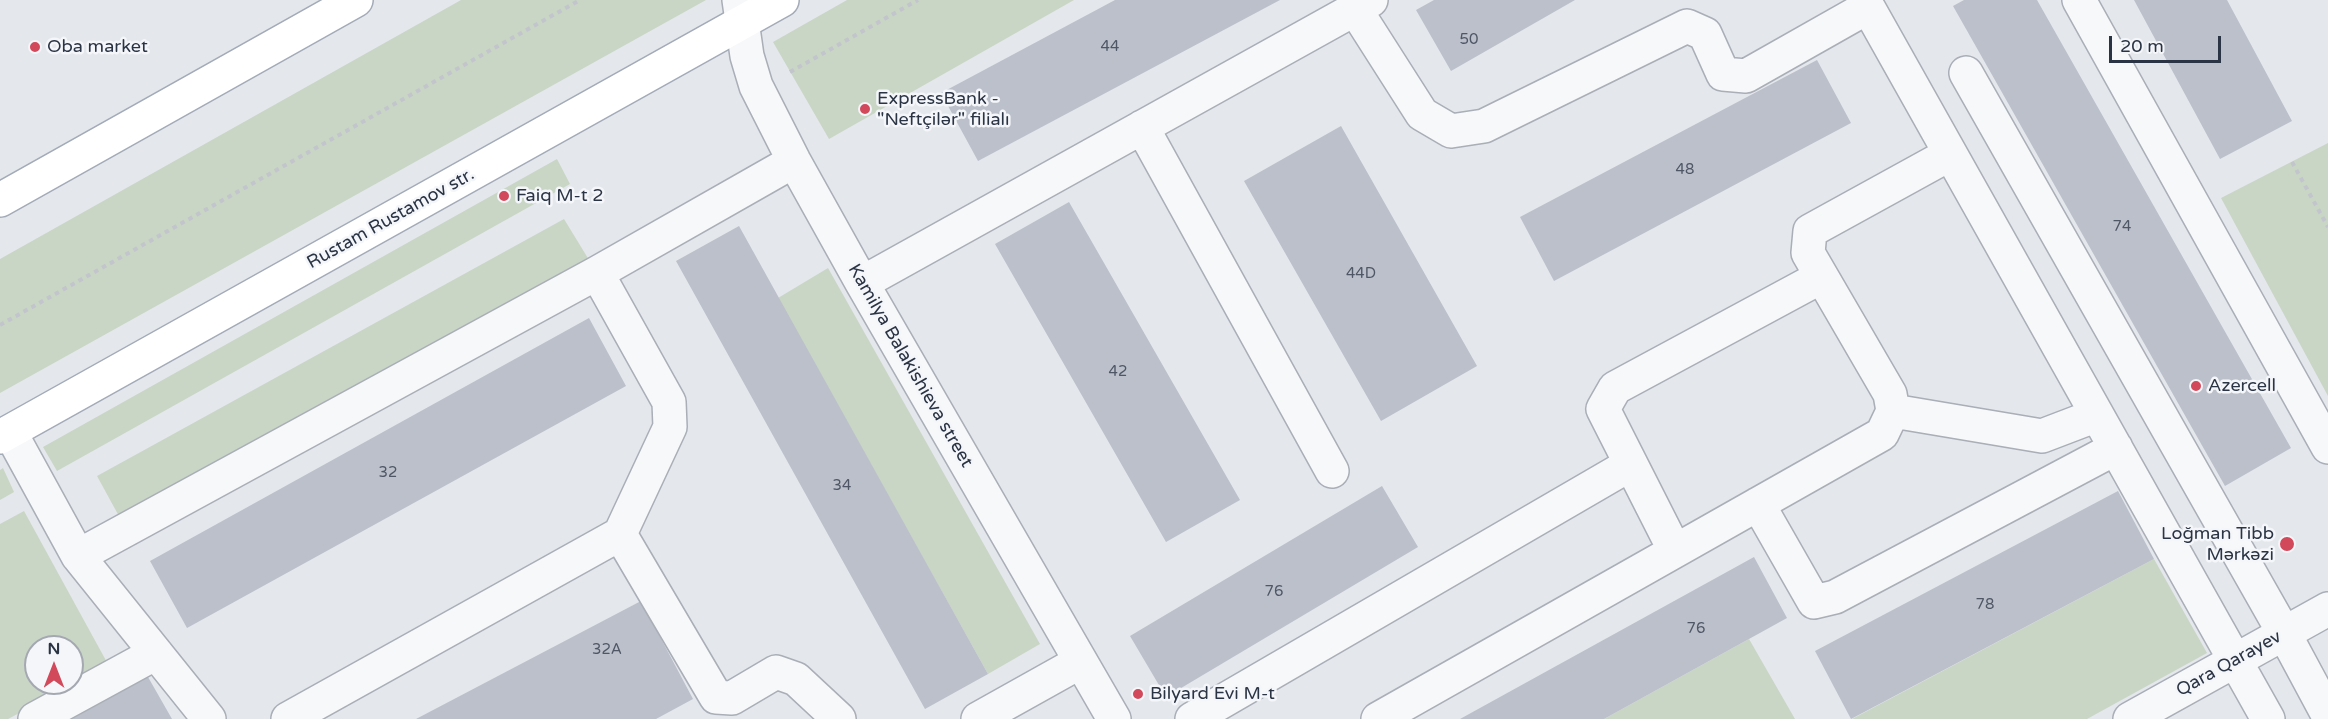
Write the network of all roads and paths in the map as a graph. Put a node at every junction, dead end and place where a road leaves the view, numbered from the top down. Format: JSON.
{"nodes":[{"id":1,"x":356,"y":0,"type":"edge"},
{"id":2,"x":580,"y":0,"type":"edge"},
{"id":3,"x":782,"y":0,"type":"edge"},
{"id":4,"x":918,"y":0,"type":"edge"},
{"id":5,"x":2079,"y":0,"type":"edge"},
{"id":6,"x":1866,"y":3,"type":"edge"},
{"id":7,"x":1363,"y":5,"type":"edge"},
{"id":8,"x":740,"y":11,"type":"edge"},
{"id":9,"x":790,"y":72,"type":"dead end"},
{"id":10,"x":1966,"y":73,"type":"dead end"},
{"id":11,"x":1142,"y":127,"type":"junction"},
{"id":12,"x":1950,"y":154,"type":"junction"},
{"id":13,"x":794,"y":161,"type":"junction"},
{"id":14,"x":2292,"y":162,"type":"dead end"},
{"id":15,"x":0,"y":201,"type":"edge"},
{"id":16,"x":2328,"y":227,"type":"edge"},
{"id":17,"x":597,"y":273,"type":"junction"},
{"id":18,"x":1821,"y":277,"type":"junction"},
{"id":19,"x":862,"y":283,"type":"junction"},
{"id":20,"x":0,"y":325,"type":"edge"},
{"id":21,"x":1893,"y":411,"type":"junction"},
{"id":22,"x":2097,"y":415,"type":"junction"},
{"id":23,"x":5,"y":435,"type":"edge"},
{"id":24,"x":2328,"y":447,"type":"edge"},
{"id":25,"x":2116,"y":448,"type":"junction"},
{"id":26,"x":1631,"y":464,"type":"junction"},
{"id":27,"x":1332,"y":471,"type":"dead end"},
{"id":28,"x":1758,"y":504,"type":"junction"},
{"id":29,"x":620,"y":534,"type":"junction"},
{"id":30,"x":1675,"y":551,"type":"junction"},
{"id":31,"x":78,"y":556,"type":"junction"},
{"id":32,"x":2328,"y":609,"type":"edge"},
{"id":33,"x":2284,"y":633,"type":"junction"},
{"id":34,"x":156,"y":653,"type":"junction"},
{"id":35,"x":2235,"y":661,"type":"junction"},
{"id":36,"x":1080,"y":662,"type":"junction"},
{"id":37,"x":2328,"y":715,"type":"edge"},
{"id":38,"x":35,"y":719,"type":"edge"},
{"id":39,"x":209,"y":719,"type":"edge"},
{"id":40,"x":288,"y":719,"type":"edge"},
{"id":41,"x":839,"y":719,"type":"edge"},
{"id":42,"x":978,"y":719,"type":"edge"},
{"id":43,"x":1114,"y":719,"type":"edge"},
{"id":44,"x":1192,"y":719,"type":"edge"},
{"id":45,"x":1378,"y":719,"type":"edge"},
{"id":46,"x":2130,"y":719,"type":"edge"},
{"id":47,"x":2268,"y":719,"type":"edge"}],
"edges":[{"from":1,"to":15,"type":"main road"},
{"from":2,"to":20,"type":"path"},
{"from":3,"to":8,"type":"main road","name":"Rustam Rustamov str."},
{"from":4,"to":9,"type":"path"},
{"from":5,"to":24,"type":"street"},
{"from":6,"to":7,"type":"street"},
{"from":6,"to":12,"type":"street"},
{"from":7,"to":11,"type":"street"},
{"from":8,"to":13,"type":"street","name":"Kamilya Balakishieva street"},
{"from":8,"to":23,"type":"main road","name":"Rustam Rustamov str."},
{"from":10,"to":33,"type":"street"},
{"from":11,"to":19,"type":"street"},
{"from":11,"to":27,"type":"street"},
{"from":12,"to":18,"type":"street"},
{"from":12,"to":22,"type":"street"},
{"from":13,"to":17,"type":"street"},
{"from":13,"to":19,"type":"street","name":"Kamilya Balakishieva street"},
{"from":14,"to":16,"type":"path"},
{"from":17,"to":29,"type":"street"},
{"from":17,"to":31,"type":"street"},
{"from":18,"to":21,"type":"street"},
{"from":18,"to":26,"type":"street"},
{"from":19,"to":36,"type":"street","name":"Kamilya Balakishieva street"},
{"from":21,"to":22,"type":"street"},
{"from":21,"to":28,"type":"street"},
{"from":22,"to":25,"type":"street"},
{"from":23,"to":31,"type":"street"},
{"from":25,"to":28,"type":"street"},
{"from":25,"to":35,"type":"street"},
{"from":26,"to":30,"type":"street"},
{"from":26,"to":44,"type":"street"},
{"from":28,"to":30,"type":"street"},
{"from":29,"to":40,"type":"street"},
{"from":29,"to":41,"type":"street"},
{"from":30,"to":45,"type":"street"},
{"from":31,"to":34,"type":"street"},
{"from":32,"to":33,"type":"street","name":"Qara Qarayev"},
{"from":33,"to":35,"type":"street","name":"Qara Qarayev"},
{"from":33,"to":37,"type":"street"},
{"from":34,"to":38,"type":"street"},
{"from":34,"to":39,"type":"street"},
{"from":35,"to":46,"type":"street","name":"Qara Qarayev"},
{"from":35,"to":47,"type":"street"},
{"from":36,"to":42,"type":"street"},
{"from":36,"to":43,"type":"street","name":"Kamilya Balakishieva street"}]}
